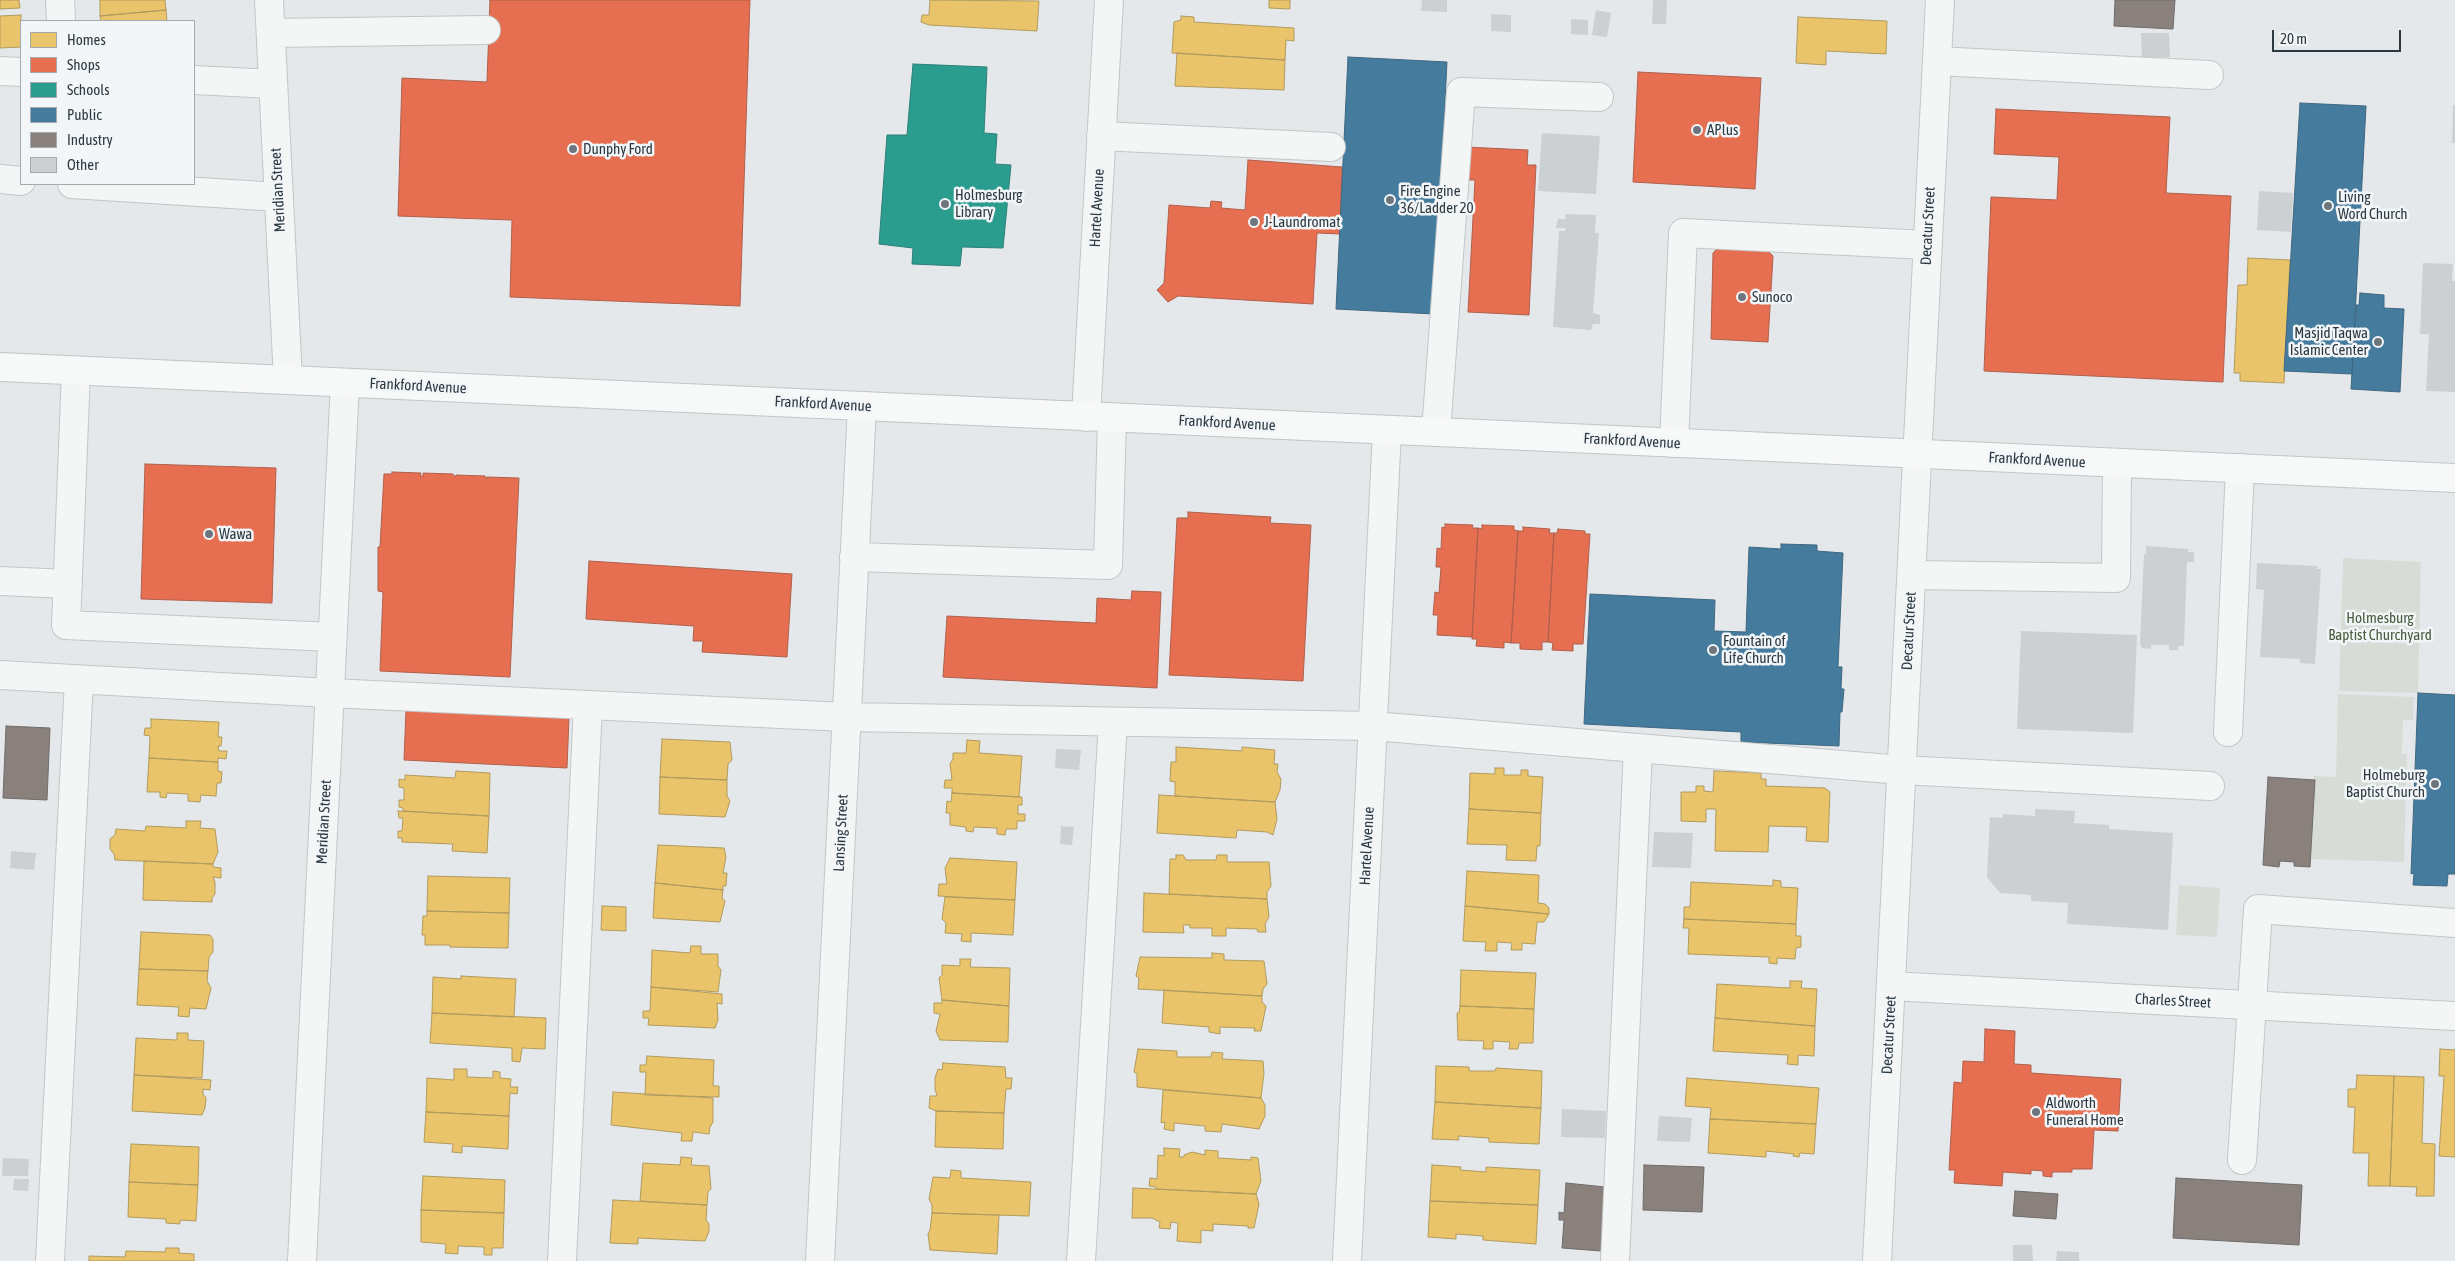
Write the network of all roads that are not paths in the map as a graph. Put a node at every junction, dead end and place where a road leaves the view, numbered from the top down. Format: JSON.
{"nodes":[{"id":1,"x":60,"y":0,"type":"edge"},
{"id":2,"x":269,"y":0,"type":"edge"},
{"id":3,"x":1109,"y":0,"type":"edge"},
{"id":4,"x":1940,"y":0,"type":"edge"},
{"id":5,"x":61,"y":20,"type":"edge"},
{"id":6,"x":486,"y":30,"type":"dead end"},
{"id":7,"x":271,"y":33,"type":"junction"},
{"id":8,"x":1937,"y":61,"type":"junction"},
{"id":9,"x":0,"y":71,"type":"edge"},
{"id":10,"x":20,"y":72,"type":"edge"},
{"id":11,"x":2209,"y":75,"type":"dead end"},
{"id":12,"x":195,"y":80,"type":"edge"},
{"id":13,"x":273,"y":84,"type":"junction"},
{"id":14,"x":1599,"y":97,"type":"dead end"},
{"id":15,"x":1101,"y":136,"type":"junction"},
{"id":16,"x":1331,"y":147,"type":"dead end"},
{"id":17,"x":0,"y":179,"type":"edge"},
{"id":18,"x":20,"y":181,"type":"edge"},
{"id":19,"x":88,"y":185,"type":"edge"},
{"id":20,"x":279,"y":197,"type":"junction"},
{"id":21,"x":1927,"y":244,"type":"junction"},
{"id":22,"x":0,"y":368,"type":"edge"},
{"id":23,"x":76,"y":371,"type":"junction"},
{"id":24,"x":288,"y":380,"type":"junction"},
{"id":25,"x":345,"y":383,"type":"junction"},
{"id":26,"x":862,"y":406,"type":"junction"},
{"id":27,"x":1086,"y":416,"type":"junction"},
{"id":28,"x":1112,"y":418,"type":"junction"},
{"id":29,"x":1387,"y":430,"type":"junction"},
{"id":30,"x":1436,"y":432,"type":"junction"},
{"id":31,"x":1674,"y":443,"type":"junction"},
{"id":32,"x":1918,"y":454,"type":"junction"},
{"id":33,"x":2117,"y":463,"type":"junction"},
{"id":34,"x":2240,"y":468,"type":"junction"},
{"id":35,"x":2455,"y":478,"type":"edge"},
{"id":36,"x":854,"y":557,"type":"junction"},
{"id":37,"x":1912,"y":575,"type":"junction"},
{"id":38,"x":0,"y":581,"type":"edge"},
{"id":39,"x":68,"y":584,"type":"junction"},
{"id":40,"x":332,"y":637,"type":"junction"},
{"id":41,"x":0,"y":675,"type":"edge"},
{"id":42,"x":79,"y":680,"type":"junction"},
{"id":43,"x":330,"y":693,"type":"junction"},
{"id":44,"x":588,"y":705,"type":"junction"},
{"id":45,"x":846,"y":717,"type":"junction"},
{"id":46,"x":1113,"y":722,"type":"junction"},
{"id":47,"x":1373,"y":726,"type":"junction"},
{"id":48,"x":2228,"y":732,"type":"dead end"},
{"id":49,"x":1638,"y":748,"type":"junction"},
{"id":50,"x":1902,"y":770,"type":"junction"},
{"id":51,"x":2210,"y":786,"type":"dead end"},
{"id":52,"x":2455,"y":923,"type":"edge"},
{"id":53,"x":1891,"y":986,"type":"junction"},
{"id":54,"x":2251,"y":1006,"type":"junction"},
{"id":55,"x":2455,"y":1016,"type":"edge"},
{"id":56,"x":2242,"y":1160,"type":"dead end"},
{"id":57,"x":50,"y":1261,"type":"edge"},
{"id":58,"x":302,"y":1261,"type":"edge"},
{"id":59,"x":562,"y":1261,"type":"edge"},
{"id":60,"x":820,"y":1261,"type":"edge"},
{"id":61,"x":1081,"y":1261,"type":"edge"},
{"id":62,"x":1347,"y":1261,"type":"edge"},
{"id":63,"x":1615,"y":1261,"type":"edge"},
{"id":64,"x":1877,"y":1261,"type":"edge"}],
"edges":[{"from":1,"to":5,"type":"street"},
{"from":2,"to":7,"type":"street","name":"Meridian Street"},
{"from":3,"to":15,"type":"street","name":"Hartel Avenue"},
{"from":4,"to":8,"type":"street","name":"Decatur Street"},
{"from":6,"to":7,"type":"street"},
{"from":7,"to":13,"type":"street","name":"Meridian Street"},
{"from":8,"to":11,"type":"street"},
{"from":8,"to":21,"type":"street","name":"Decatur Street"},
{"from":9,"to":10,"type":"street"},
{"from":12,"to":13,"type":"street"},
{"from":13,"to":20,"type":"street","name":"Meridian Street"},
{"from":14,"to":30,"type":"street"},
{"from":15,"to":16,"type":"street"},
{"from":15,"to":27,"type":"street","name":"Hartel Avenue"},
{"from":17,"to":18,"type":"street"},
{"from":19,"to":20,"type":"street"},
{"from":20,"to":24,"type":"street","name":"Meridian Street"},
{"from":21,"to":31,"type":"street"},
{"from":21,"to":32,"type":"street","name":"Decatur Street"},
{"from":22,"to":23,"type":"main road","name":"Frankford Avenue"},
{"from":23,"to":24,"type":"main road","name":"Frankford Avenue"},
{"from":23,"to":39,"type":"street"},
{"from":24,"to":25,"type":"main road","name":"Frankford Avenue"},
{"from":25,"to":26,"type":"main road","name":"Frankford Avenue"},
{"from":25,"to":40,"type":"street","name":"Meridian Street"},
{"from":26,"to":27,"type":"main road","name":"Frankford Avenue"},
{"from":26,"to":36,"type":"street","name":"Lansing Street"},
{"from":27,"to":28,"type":"main road","name":"Frankford Avenue"},
{"from":28,"to":29,"type":"main road","name":"Frankford Avenue"},
{"from":28,"to":36,"type":"street"},
{"from":29,"to":30,"type":"main road","name":"Frankford Avenue"},
{"from":29,"to":47,"type":"street","name":"Hartel Avenue"},
{"from":30,"to":31,"type":"main road","name":"Frankford Avenue"},
{"from":31,"to":32,"type":"main road","name":"Frankford Avenue"},
{"from":32,"to":33,"type":"main road","name":"Frankford Avenue"},
{"from":32,"to":37,"type":"street","name":"Decatur Street"},
{"from":33,"to":34,"type":"main road","name":"Frankford Avenue"},
{"from":33,"to":37,"type":"street"},
{"from":34,"to":35,"type":"main road","name":"Frankford Avenue"},
{"from":34,"to":48,"type":"street"},
{"from":36,"to":45,"type":"street","name":"Lansing Street"},
{"from":37,"to":50,"type":"street","name":"Decatur Street"},
{"from":38,"to":39,"type":"street"},
{"from":39,"to":40,"type":"street"},
{"from":40,"to":43,"type":"street","name":"Meridian Street"},
{"from":41,"to":42,"type":"street"},
{"from":42,"to":43,"type":"street"},
{"from":42,"to":57,"type":"street"},
{"from":43,"to":44,"type":"street"},
{"from":43,"to":58,"type":"street","name":"Meridian Street"},
{"from":44,"to":45,"type":"street"},
{"from":44,"to":59,"type":"street"},
{"from":45,"to":46,"type":"street"},
{"from":45,"to":60,"type":"street","name":"Lansing Street"},
{"from":46,"to":47,"type":"street"},
{"from":46,"to":61,"type":"street"},
{"from":47,"to":49,"type":"street"},
{"from":47,"to":62,"type":"street","name":"Hartel Avenue"},
{"from":49,"to":50,"type":"street"},
{"from":49,"to":63,"type":"street"},
{"from":50,"to":51,"type":"street"},
{"from":50,"to":53,"type":"street","name":"Decatur Street"},
{"from":52,"to":54,"type":"street"},
{"from":53,"to":54,"type":"street","name":"Charles Street"},
{"from":53,"to":64,"type":"street","name":"Decatur Street"},
{"from":54,"to":55,"type":"street","name":"Charles Street"},
{"from":54,"to":56,"type":"street"}]}
